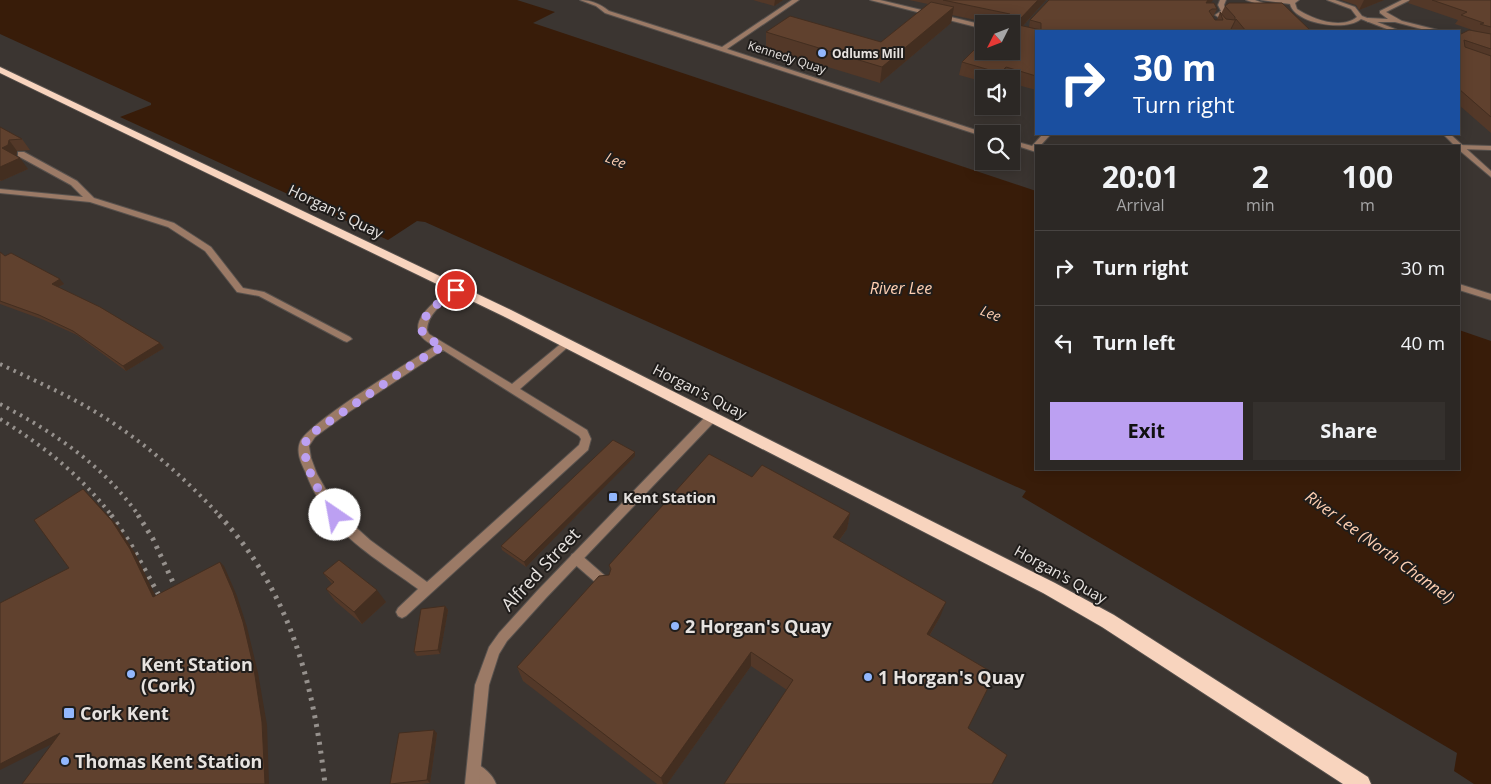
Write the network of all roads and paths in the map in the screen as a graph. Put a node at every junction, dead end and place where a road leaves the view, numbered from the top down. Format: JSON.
{"nodes":[{"id":1,"x":583,"y":0,"type":"edge"},
{"id":2,"x":796,"y":0,"type":"edge"},
{"id":3,"x":873,"y":0,"type":"edge"},
{"id":4,"x":1223,"y":0,"type":"edge"},
{"id":5,"x":1249,"y":0,"type":"edge"},
{"id":6,"x":1264,"y":0,"type":"edge"},
{"id":7,"x":1330,"y":0,"type":"edge"},
{"id":8,"x":1407,"y":0,"type":"edge"},
{"id":9,"x":1294,"y":2,"type":"edge"},
{"id":10,"x":1282,"y":9,"type":"edge"},
{"id":11,"x":1290,"y":12,"type":"edge"},
{"id":12,"x":1299,"y":14,"type":"junction"},
{"id":13,"x":1360,"y":17,"type":"junction"},
{"id":14,"x":1216,"y":18,"type":"edge"},
{"id":15,"x":1368,"y":20,"type":"junction"},
{"id":16,"x":1397,"y":21,"type":"junction"},
{"id":17,"x":1328,"y":23,"type":"junction"},
{"id":18,"x":975,"y":25,"type":"edge"},
{"id":19,"x":1334,"y":30,"type":"edge"},
{"id":20,"x":1394,"y":30,"type":"edge"},
{"id":21,"x":1432,"y":30,"type":"edge"},
{"id":22,"x":723,"y":49,"type":"junction"},
{"id":23,"x":0,"y":70,"type":"edge"},
{"id":24,"x":975,"y":131,"type":"edge"},
{"id":25,"x":1447,"y":135,"type":"edge"},
{"id":26,"x":1020,"y":145,"type":"edge"},
{"id":27,"x":1460,"y":145,"type":"edge"},
{"id":28,"x":1462,"y":147,"type":"joint"},
{"id":29,"x":1491,"y":148,"type":"edge"},
{"id":30,"x":1035,"y":150,"type":"edge"},
{"id":31,"x":21,"y":154,"type":"edge"},
{"id":32,"x":1491,"y":175,"type":"edge"},
{"id":33,"x":0,"y":191,"type":"edge"},
{"id":34,"x":91,"y":200,"type":"junction"},
{"id":35,"x":1460,"y":287,"type":"edge"},
{"id":36,"x":456,"y":290,"type":"junction"},
{"id":37,"x":1491,"y":297,"type":"edge"},
{"id":38,"x":346,"y":339,"type":"dead end"},
{"id":39,"x":566,"y":344,"type":"junction"},
{"id":40,"x":443,"y":346,"type":"junction"},
{"id":41,"x":513,"y":389,"type":"junction"},
{"id":42,"x":711,"y":418,"type":"junction"},
{"id":43,"x":576,"y":558,"type":"junction"},
{"id":44,"x":608,"y":585,"type":"edge"},
{"id":45,"x":427,"y":589,"type":"junction"},
{"id":46,"x":402,"y":612,"type":"dead end"},
{"id":47,"x":473,"y":777,"type":"edge"},
{"id":48,"x":489,"y":784,"type":"edge"},
{"id":49,"x":1361,"y":784,"type":"edge"}],
"edges":[{"from":1,"to":22,"type":"street","name":"Kennedy Quay"},
{"from":2,"to":22,"type":"street"},
{"from":3,"to":18,"type":"street"},
{"from":4,"to":14,"type":"street"},
{"from":5,"to":10,"type":"street"},
{"from":6,"to":9,"type":"street"},
{"from":7,"to":13,"type":"street"},
{"from":8,"to":16,"type":"street"},
{"from":9,"to":12,"type":"street"},
{"from":11,"to":12,"type":"street"},
{"from":12,"to":17,"type":"street"},
{"from":13,"to":15,"type":"street"},
{"from":13,"to":17,"type":"street"},
{"from":15,"to":16,"type":"street"},
{"from":15,"to":20,"type":"street"},
{"from":16,"to":21,"type":"street"},
{"from":17,"to":19,"type":"street"},
{"from":22,"to":24,"type":"street","name":"Kennedy Quay"},
{"from":23,"to":36,"type":"highway","name":"Horgan's Quay"},
{"from":25,"to":27,"type":"street"},
{"from":26,"to":30,"type":"street"},
{"from":28,"to":29,"type":"street"},
{"from":28,"to":32,"type":"street"},
{"from":31,"to":34,"type":"street"},
{"from":33,"to":34,"type":"street"},
{"from":34,"to":38,"type":"street"},
{"from":35,"to":37,"type":"street"},
{"from":36,"to":39,"type":"highway","name":"Horgan's Quay"},
{"from":36,"to":40,"type":"street"},
{"from":39,"to":41,"type":"street"},
{"from":39,"to":42,"type":"highway","name":"Horgan's Quay"},
{"from":40,"to":41,"type":"street"},
{"from":40,"to":45,"type":"street"},
{"from":41,"to":45,"type":"street"},
{"from":42,"to":43,"type":"street","name":"Alfred Street"},
{"from":42,"to":49,"type":"highway","name":"Horgan's Quay"},
{"from":43,"to":44,"type":"street"},
{"from":43,"to":47,"type":"street","name":"Alfred Street"},
{"from":45,"to":46,"type":"street"},
{"from":47,"to":48,"type":"street"}]}
